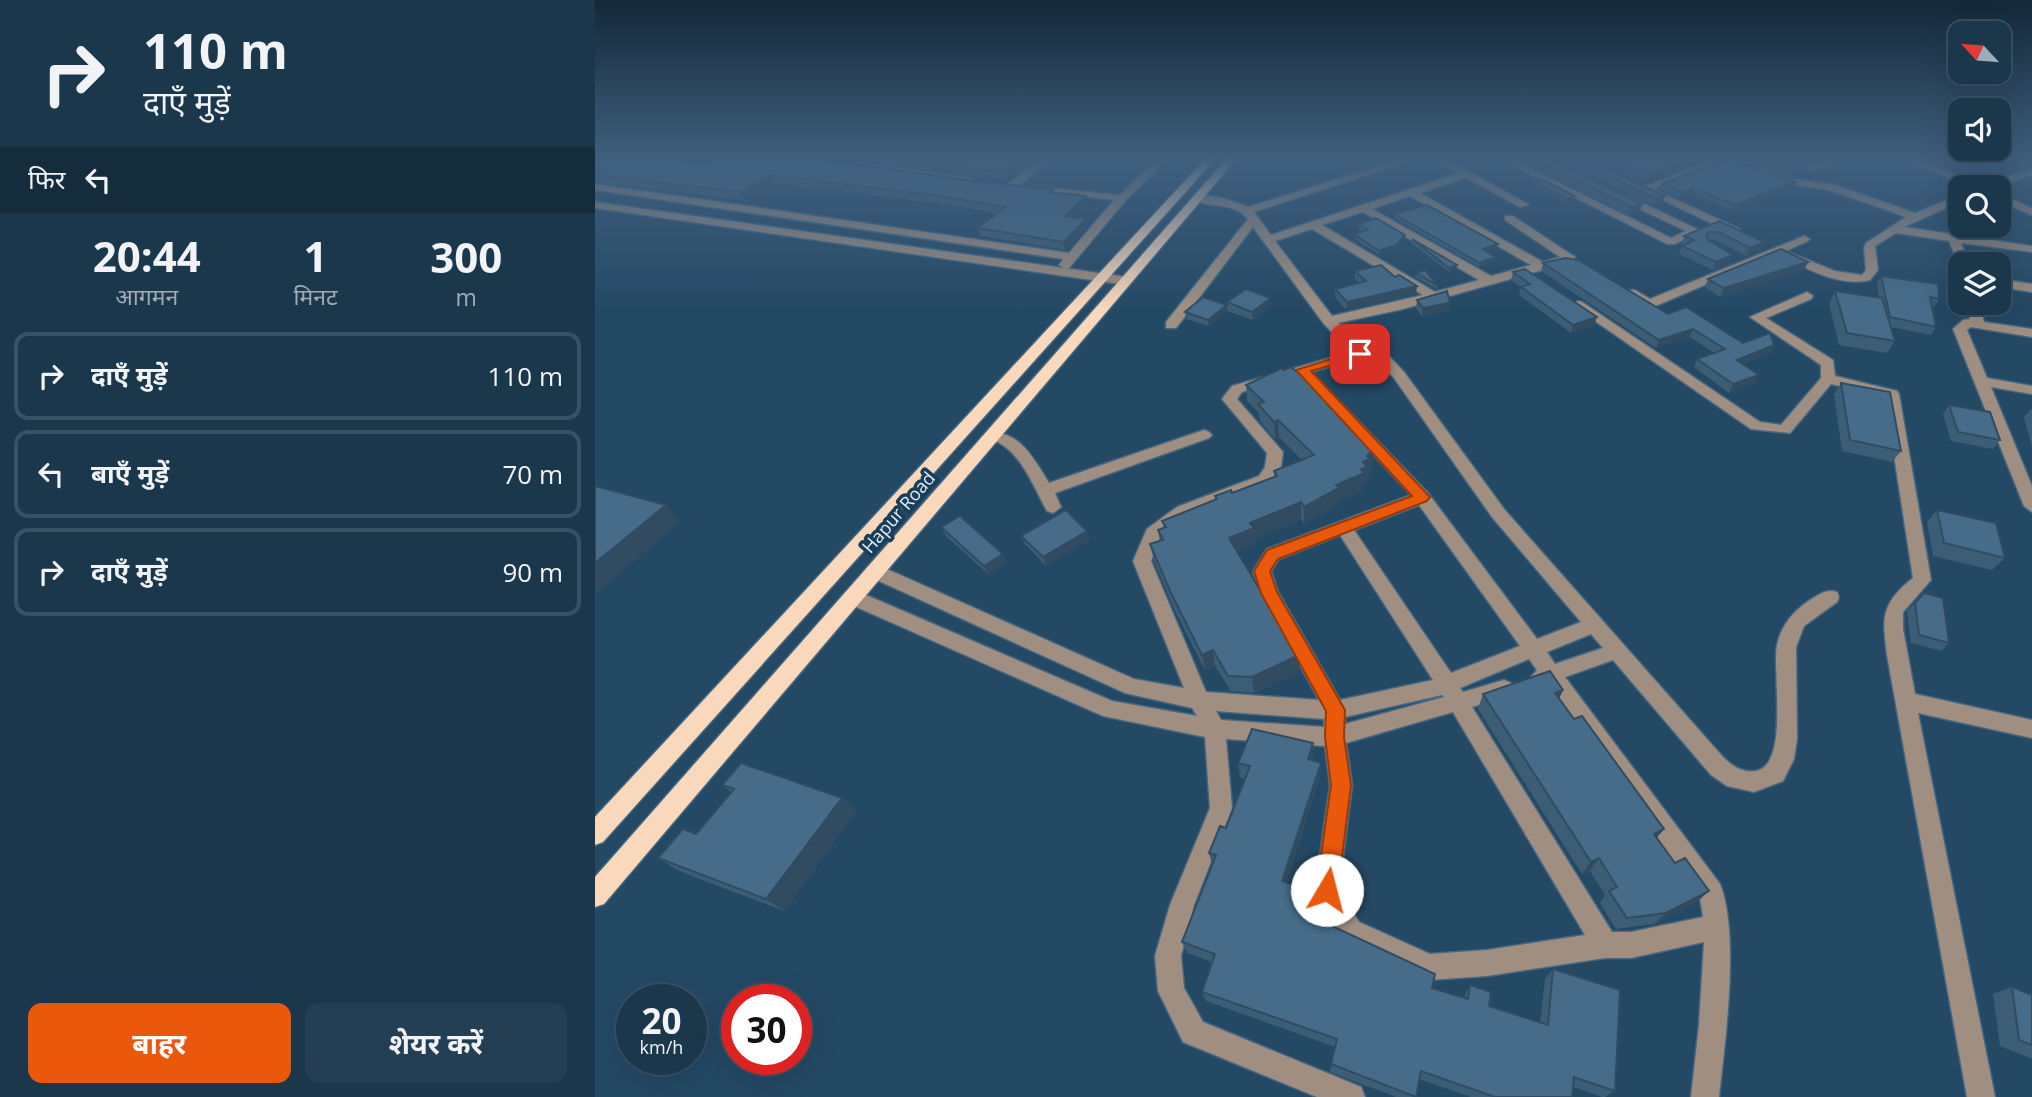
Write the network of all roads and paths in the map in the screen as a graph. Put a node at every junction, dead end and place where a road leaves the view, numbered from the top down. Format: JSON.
{"nodes":[{"id":1,"x":616,"y":208,"type":"edge"},
{"id":2,"x":739,"y":208,"type":"edge"},
{"id":3,"x":1113,"y":208,"type":"edge"},
{"id":4,"x":1166,"y":208,"type":"edge"},
{"id":5,"x":1189,"y":208,"type":"edge"},
{"id":6,"x":1236,"y":208,"type":"edge"},
{"id":7,"x":1270,"y":208,"type":"edge"},
{"id":8,"x":1359,"y":208,"type":"edge"},
{"id":9,"x":1364,"y":208,"type":"edge"},
{"id":10,"x":1436,"y":208,"type":"edge"},
{"id":11,"x":1603,"y":208,"type":"edge"},
{"id":12,"x":1645,"y":208,"type":"edge"},
{"id":13,"x":1687,"y":208,"type":"edge"},
{"id":14,"x":1891,"y":208,"type":"edge"},
{"id":15,"x":1936,"y":208,"type":"edge"},
{"id":16,"x":595,"y":212,"type":"edge"},
{"id":17,"x":1250,"y":215,"type":"junction"},
{"id":18,"x":1916,"y":217,"type":"junction"},
{"id":19,"x":1509,"y":218,"type":"dead end"},
{"id":20,"x":1311,"y":225,"type":"junction"},
{"id":21,"x":1893,"y":229,"type":"junction"},
{"id":22,"x":1744,"y":234,"type":"edge"},
{"id":23,"x":1269,"y":239,"type":"junction"},
{"id":24,"x":1804,"y":239,"type":"dead end"},
{"id":25,"x":1958,"y":239,"type":"junction"},
{"id":26,"x":1771,"y":247,"type":"junction"},
{"id":27,"x":2032,"y":249,"type":"edge"},
{"id":28,"x":1959,"y":252,"type":"edge"},
{"id":29,"x":1071,"y":257,"type":"junction"},
{"id":30,"x":1534,"y":271,"type":"junction"},
{"id":31,"x":1059,"y":275,"type":"junction"},
{"id":32,"x":1488,"y":280,"type":"junction"},
{"id":33,"x":1101,"y":281,"type":"junction"},
{"id":34,"x":1615,"y":283,"type":"edge"},
{"id":35,"x":1124,"y":284,"type":"junction"},
{"id":36,"x":2011,"y":285,"type":"edge"},
{"id":37,"x":2032,"y":288,"type":"edge"},
{"id":38,"x":1560,"y":293,"type":"edge"},
{"id":39,"x":1433,"y":296,"type":"junction"},
{"id":40,"x":1807,"y":296,"type":"dead end"},
{"id":41,"x":1976,"y":315,"type":"edge"},
{"id":42,"x":1329,"y":321,"type":"junction"},
{"id":43,"x":1978,"y":324,"type":"junction"},
{"id":44,"x":1171,"y":325,"type":"dead end"},
{"id":45,"x":2032,"y":333,"type":"edge"},
{"id":46,"x":1360,"y":354,"type":"junction"},
{"id":47,"x":1303,"y":370,"type":"junction"},
{"id":48,"x":1828,"y":379,"type":"junction"},
{"id":49,"x":1979,"y":381,"type":"junction"},
{"id":50,"x":2032,"y":390,"type":"edge"},
{"id":51,"x":1204,"y":435,"type":"dead end"},
{"id":52,"x":990,"y":438,"type":"junction"},
{"id":53,"x":2024,"y":466,"type":"edge"},
{"id":54,"x":1046,"y":490,"type":"junction"},
{"id":55,"x":1422,"y":497,"type":"junction"},
{"id":56,"x":2032,"y":506,"type":"edge"},
{"id":57,"x":1053,"y":508,"type":"dead end"},
{"id":58,"x":1343,"y":526,"type":"junction"},
{"id":59,"x":874,"y":571,"type":"junction"},
{"id":60,"x":852,"y":597,"type":"junction"},
{"id":61,"x":1831,"y":597,"type":"dead end"},
{"id":62,"x":992,"y":624,"type":"junction"},
{"id":63,"x":1594,"y":625,"type":"junction"},
{"id":64,"x":970,"y":648,"type":"junction"},
{"id":65,"x":1534,"y":650,"type":"junction"},
{"id":66,"x":1618,"y":652,"type":"junction"},
{"id":67,"x":1552,"y":674,"type":"junction"},
{"id":68,"x":1447,"y":684,"type":"junction"},
{"id":69,"x":1199,"y":700,"type":"junction"},
{"id":70,"x":1906,"y":701,"type":"junction"},
{"id":71,"x":1457,"y":704,"type":"junction"},
{"id":72,"x":1335,"y":710,"type":"junction"},
{"id":73,"x":1215,"y":729,"type":"junction"},
{"id":74,"x":2032,"y":729,"type":"edge"},
{"id":75,"x":1334,"y":737,"type":"junction"},
{"id":76,"x":595,"y":834,"type":"edge"},
{"id":77,"x":595,"y":895,"type":"edge"},
{"id":78,"x":1717,"y":926,"type":"junction"},
{"id":79,"x":1605,"y":945,"type":"junction"},
{"id":80,"x":1351,"y":1097,"type":"edge"},
{"id":81,"x":1705,"y":1097,"type":"edge"},
{"id":82,"x":1982,"y":1097,"type":"edge"}],
"edges":[{"from":1,"to":31,"type":"street"},
{"from":2,"to":29,"type":"street"},
{"from":3,"to":29,"type":"street"},
{"from":4,"to":33,"type":"main road","name":"Hapur Road"},
{"from":5,"to":35,"type":"main road","name":"Hapur Road"},
{"from":6,"to":17,"type":"street"},
{"from":7,"to":17,"type":"street"},
{"from":8,"to":20,"type":"street"},
{"from":9,"to":32,"type":"street"},
{"from":10,"to":30,"type":"street"},
{"from":11,"to":12,"type":"street"},
{"from":13,"to":22,"type":"street"},
{"from":14,"to":18,"type":"street"},
{"from":15,"to":18,"type":"street"},
{"from":16,"to":31,"type":"street"},
{"from":17,"to":23,"type":"street"},
{"from":17,"to":44,"type":"street"},
{"from":18,"to":21,"type":"street"},
{"from":19,"to":30,"type":"street"},
{"from":20,"to":23,"type":"street"},
{"from":20,"to":39,"type":"street"},
{"from":21,"to":25,"type":"street"},
{"from":21,"to":26,"type":"street"},
{"from":23,"to":42,"type":"street"},
{"from":24,"to":26,"type":"street"},
{"from":25,"to":27,"type":"street"},
{"from":25,"to":28,"type":"street"},
{"from":26,"to":34,"type":"street"},
{"from":29,"to":31,"type":"street"},
{"from":30,"to":32,"type":"street"},
{"from":31,"to":33,"type":"street"},
{"from":32,"to":39,"type":"street"},
{"from":33,"to":35,"type":"street"},
{"from":33,"to":76,"type":"main road","name":"Hapur Road"},
{"from":35,"to":52,"type":"main road","name":"Hapur Road"},
{"from":36,"to":37,"type":"street"},
{"from":38,"to":48,"type":"street"},
{"from":39,"to":42,"type":"street"},
{"from":40,"to":48,"type":"street"},
{"from":41,"to":43,"type":"street"},
{"from":42,"to":46,"type":"street"},
{"from":43,"to":45,"type":"street"},
{"from":43,"to":49,"type":"street"},
{"from":46,"to":47,"type":"street"},
{"from":46,"to":63,"type":"street"},
{"from":47,"to":55,"type":"street"},
{"from":47,"to":69,"type":"street"},
{"from":48,"to":70,"type":"street"},
{"from":49,"to":50,"type":"street"},
{"from":49,"to":53,"type":"street"},
{"from":51,"to":54,"type":"street"},
{"from":52,"to":54,"type":"street"},
{"from":52,"to":59,"type":"main road","name":"Hapur Road"},
{"from":53,"to":56,"type":"street"},
{"from":54,"to":57,"type":"street"},
{"from":55,"to":58,"type":"street"},
{"from":55,"to":65,"type":"street"},
{"from":58,"to":68,"type":"street"},
{"from":58,"to":72,"type":"street"},
{"from":59,"to":60,"type":"main road","name":"Hapur Road"},
{"from":59,"to":62,"type":"street"},
{"from":60,"to":64,"type":"street"},
{"from":60,"to":77,"type":"main road","name":"Hapur Road"},
{"from":61,"to":66,"type":"street"},
{"from":62,"to":64,"type":"street"},
{"from":62,"to":69,"type":"street"},
{"from":63,"to":65,"type":"street"},
{"from":63,"to":66,"type":"street"},
{"from":64,"to":73,"type":"street"},
{"from":65,"to":67,"type":"street"},
{"from":65,"to":68,"type":"street"},
{"from":66,"to":67,"type":"street"},
{"from":67,"to":71,"type":"street"},
{"from":67,"to":78,"type":"street"},
{"from":68,"to":71,"type":"street"},
{"from":68,"to":72,"type":"street"},
{"from":69,"to":72,"type":"street"},
{"from":69,"to":73,"type":"street"},
{"from":70,"to":74,"type":"street"},
{"from":70,"to":82,"type":"street"},
{"from":71,"to":75,"type":"street"},
{"from":71,"to":79,"type":"street"},
{"from":72,"to":75,"type":"street"},
{"from":73,"to":75,"type":"street"},
{"from":73,"to":80,"type":"street"},
{"from":75,"to":79,"type":"street"},
{"from":78,"to":79,"type":"street"},
{"from":78,"to":81,"type":"street"}]}
